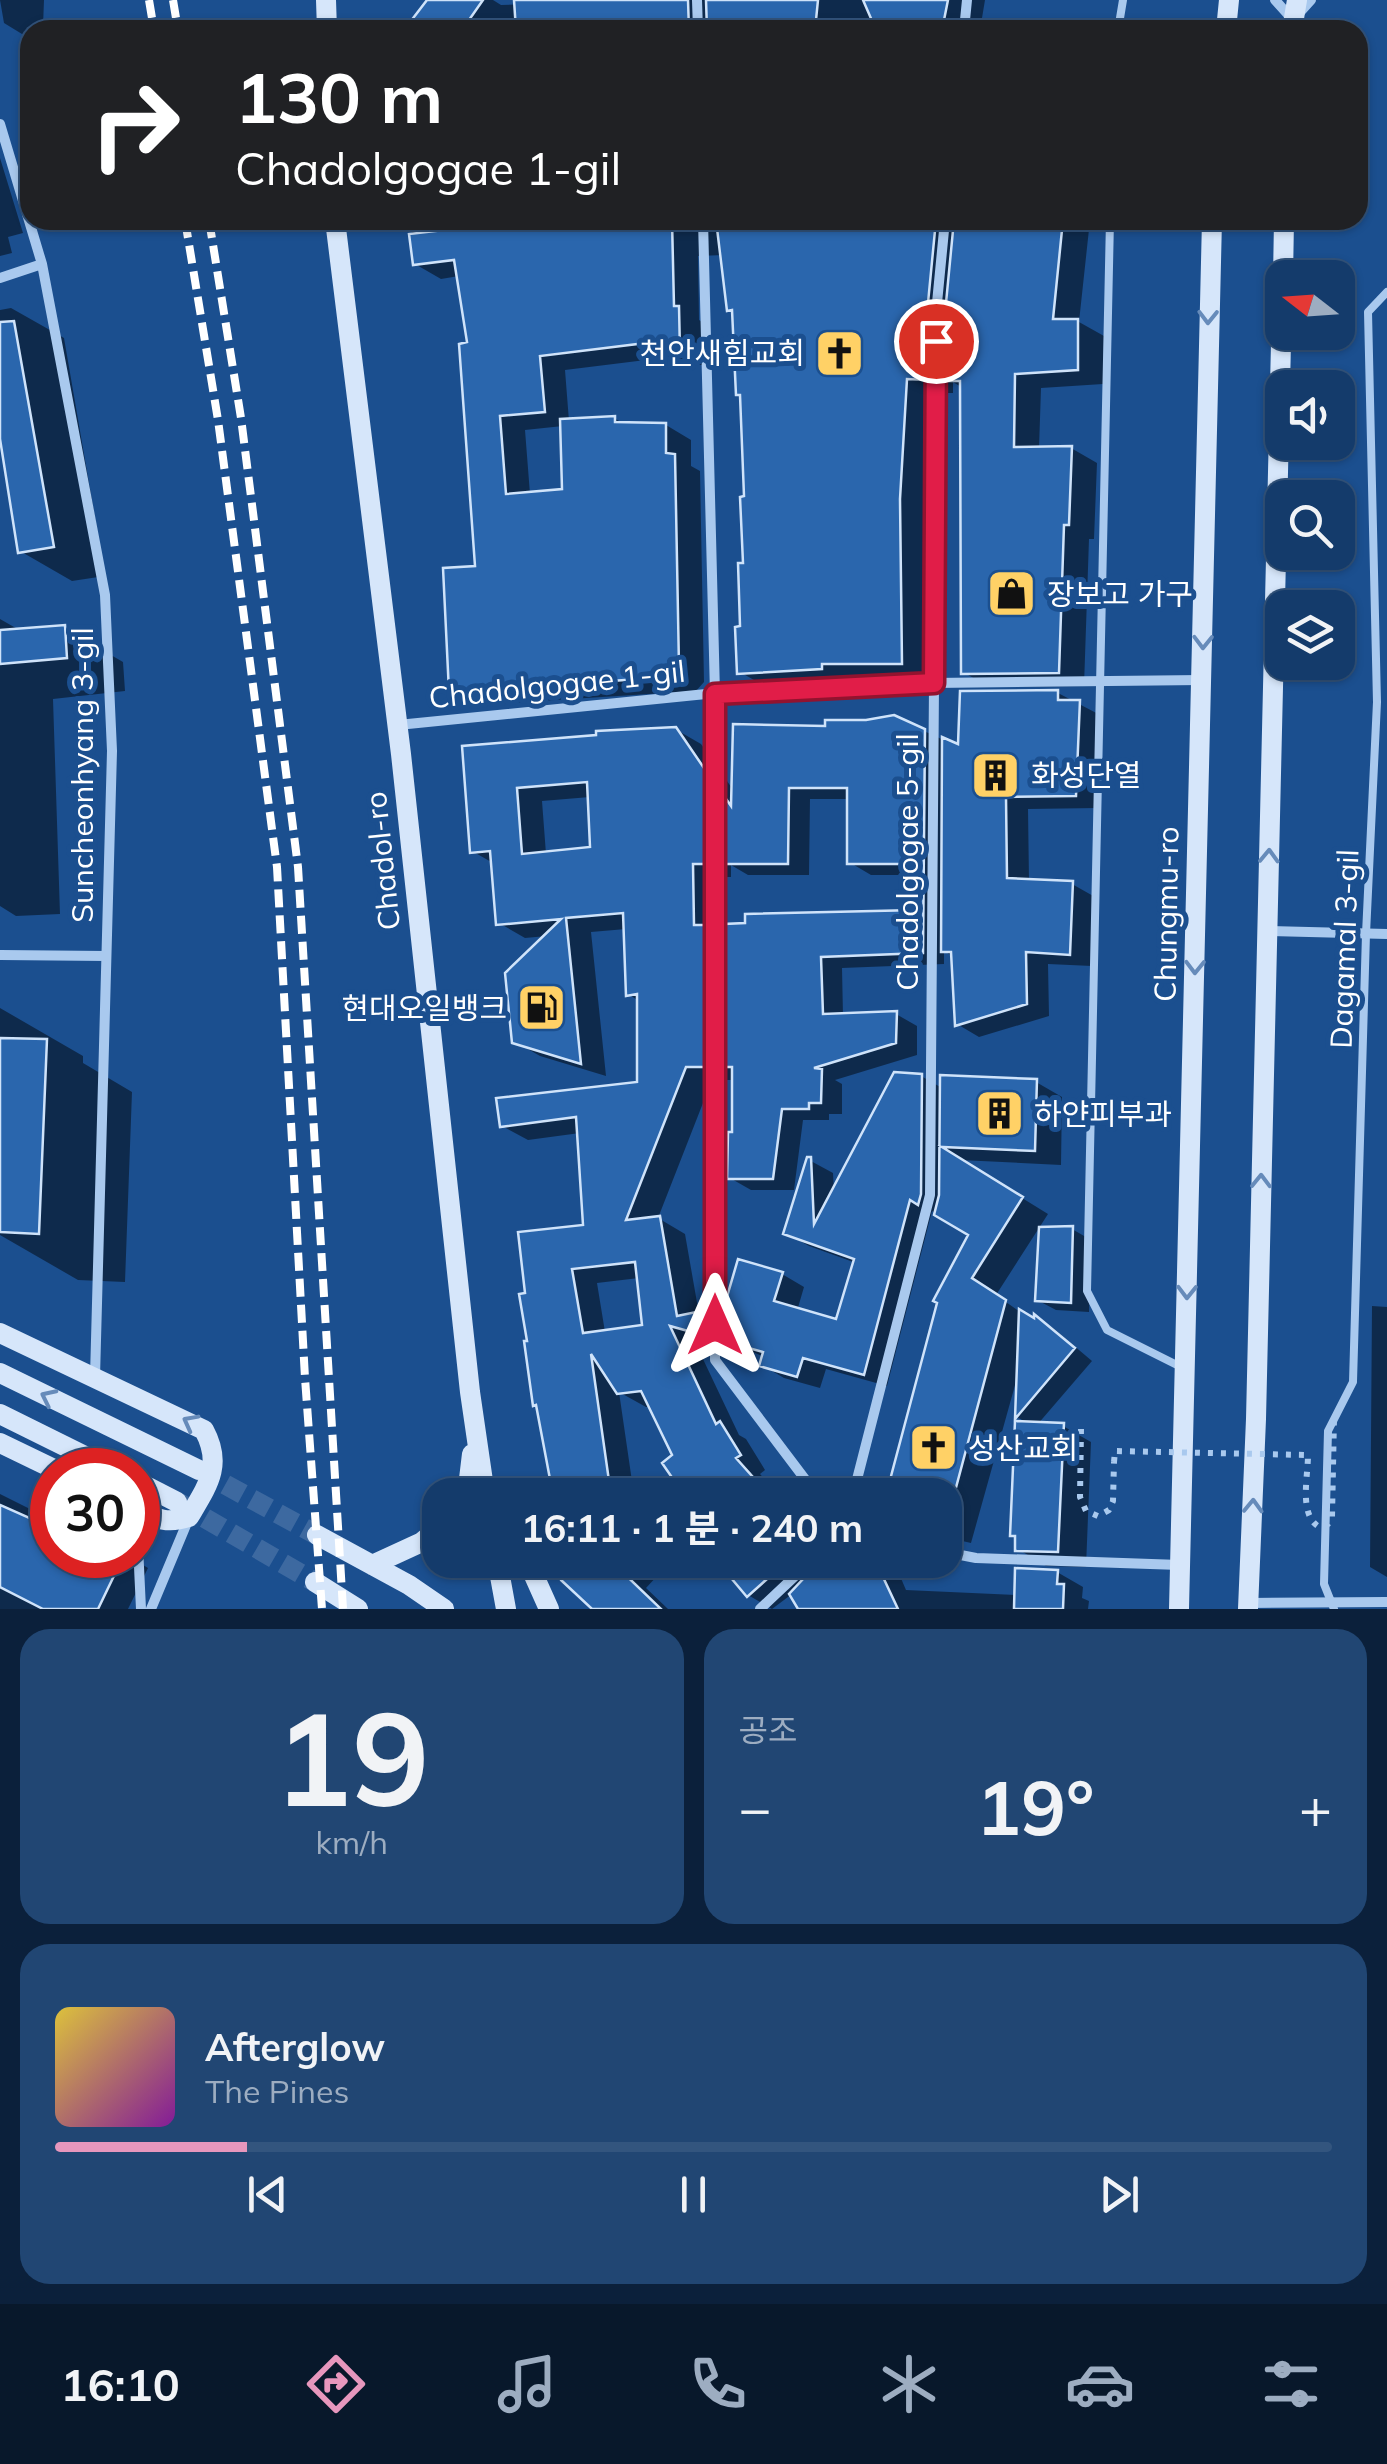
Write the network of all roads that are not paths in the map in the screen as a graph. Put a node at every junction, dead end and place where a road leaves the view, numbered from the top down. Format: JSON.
{"nodes":[{"id":1,"x":1276,"y":0,"type":"edge"},
{"id":2,"x":1311,"y":0,"type":"edge"},
{"id":3,"x":1294,"y":17,"type":"edge"},
{"id":4,"x":0,"y":124,"type":"edge"},
{"id":5,"x":20,"y":191,"type":"edge"},
{"id":6,"x":32,"y":230,"type":"edge"},
{"id":7,"x":337,"y":230,"type":"edge"},
{"id":8,"x":703,"y":230,"type":"edge"},
{"id":9,"x":944,"y":230,"type":"edge"},
{"id":10,"x":1110,"y":230,"type":"edge"},
{"id":11,"x":1212,"y":230,"type":"edge"},
{"id":12,"x":1284,"y":230,"type":"edge"},
{"id":13,"x":1283,"y":260,"type":"edge"},
{"id":14,"x":42,"y":264,"type":"junction"},
{"id":15,"x":0,"y":278,"type":"edge"},
{"id":16,"x":1387,"y":292,"type":"edge"},
{"id":17,"x":1281,"y":350,"type":"edge"},
{"id":18,"x":1202,"y":680,"type":"junction"},
{"id":19,"x":1101,"y":681,"type":"junction"},
{"id":20,"x":934,"y":683,"type":"junction"},
{"id":21,"x":715,"y":694,"type":"junction"},
{"id":22,"x":397,"y":725,"type":"junction"},
{"id":23,"x":1266,"y":931,"type":"junction"},
{"id":24,"x":1366,"y":934,"type":"junction"},
{"id":25,"x":1387,"y":934,"type":"edge"},
{"id":26,"x":0,"y":955,"type":"edge"},
{"id":27,"x":106,"y":956,"type":"junction"},
{"id":28,"x":0,"y":1332,"type":"edge"},
{"id":29,"x":1185,"y":1369,"type":"junction"},
{"id":30,"x":0,"y":1373,"type":"edge"},
{"id":31,"x":95,"y":1377,"type":"junction"},
{"id":32,"x":0,"y":1414,"type":"edge"},
{"id":33,"x":474,"y":1432,"type":"junction"},
{"id":34,"x":0,"y":1443,"type":"edge"},
{"id":35,"x":69,"y":1448,"type":"edge"},
{"id":36,"x":30,"y":1457,"type":"edge"},
{"id":37,"x":199,"y":1470,"type":"tunnel mouth"},
{"id":38,"x":469,"y":1478,"type":"edge"},
{"id":39,"x":483,"y":1478,"type":"edge"},
{"id":40,"x":493,"y":1478,"type":"edge"},
{"id":41,"x":804,"y":1478,"type":"edge"},
{"id":42,"x":857,"y":1478,"type":"edge"},
{"id":43,"x":160,"y":1495,"type":"edge"},
{"id":44,"x":183,"y":1509,"type":"junction"},
{"id":45,"x":160,"y":1521,"type":"edge"},
{"id":46,"x":317,"y":1535,"type":"tunnel mouth"},
{"id":47,"x":422,"y":1542,"type":"edge"},
{"id":48,"x":962,"y":1555,"type":"edge"},
{"id":49,"x":372,"y":1565,"type":"junction"},
{"id":50,"x":1181,"y":1565,"type":"junction"},
{"id":51,"x":140,"y":1578,"type":"edge"},
{"id":52,"x":500,"y":1578,"type":"edge"},
{"id":53,"x":535,"y":1578,"type":"edge"},
{"id":54,"x":793,"y":1578,"type":"edge"},
{"id":55,"x":315,"y":1582,"type":"tunnel mouth"},
{"id":56,"x":1387,"y":1602,"type":"edge"},
{"id":57,"x":1248,"y":1606,"type":"edge"},
{"id":58,"x":1332,"y":1606,"type":"edge"},
{"id":59,"x":141,"y":1609,"type":"edge"},
{"id":60,"x":151,"y":1609,"type":"edge"},
{"id":61,"x":358,"y":1609,"type":"edge"},
{"id":62,"x":444,"y":1609,"type":"edge"},
{"id":63,"x":506,"y":1609,"type":"edge"},
{"id":64,"x":548,"y":1609,"type":"edge"},
{"id":65,"x":760,"y":1609,"type":"edge"},
{"id":66,"x":1179,"y":1609,"type":"edge"}],
"edges":[{"from":1,"to":3,"type":"street"},
{"from":2,"to":3,"type":"street"},
{"from":4,"to":5,"type":"street","name":"Suncheonhyang 3-gil"},
{"from":6,"to":14,"type":"street","name":"Suncheonhyang 3-gil"},
{"from":7,"to":22,"type":"main road","name":"Chadol-ro"},
{"from":8,"to":21,"type":"street"},
{"from":9,"to":20,"type":"street","name":"Chadolgogae 5-gil"},
{"from":10,"to":19,"type":"lane"},
{"from":11,"to":18,"type":"main road","name":"Chungmu-ro","one_way":true},
{"from":12,"to":13,"type":"main road"},
{"from":14,"to":15,"type":"street"},
{"from":14,"to":27,"type":"street","name":"Suncheonhyang 3-gil"},
{"from":16,"to":24,"type":"lane","name":"Dagamal 3-gil"},
{"from":23,"to":17,"type":"main road","one_way":true},
{"from":18,"to":19,"type":"street","name":"Chadolgogae 1-gil"},
{"from":18,"to":29,"type":"main road","name":"Chungmu-ro","one_way":true},
{"from":19,"to":20,"type":"street","name":"Chadolgogae 1-gil"},
{"from":19,"to":29,"type":"lane"},
{"from":20,"to":21,"type":"street","name":"Chadolgogae 1-gil"},
{"from":20,"to":42,"type":"street","name":"Chadolgogae 5-gil"},
{"from":21,"to":22,"type":"street","name":"Chadolgogae 1-gil"},
{"from":21,"to":41,"type":"street"},
{"from":22,"to":33,"type":"main road","name":"Chadol-ro"},
{"from":23,"to":24,"type":"street"},
{"from":57,"to":23,"type":"main road","one_way":true},
{"from":24,"to":25,"type":"street"},
{"from":24,"to":58,"type":"lane","name":"Dagamal 3-gil"},
{"from":26,"to":27,"type":"street"},
{"from":27,"to":31,"type":"street","name":"Suncheonhyang 3-gil"},
{"from":28,"to":31,"type":"main road"},
{"from":29,"to":50,"type":"main road","name":"Chungmu-ro"},
{"from":37,"to":30,"type":"main road","one_way":true},
{"from":44,"to":31,"type":"main road","one_way":true},
{"from":32,"to":35,"type":"main road"},
{"from":33,"to":38,"type":"main road"},
{"from":33,"to":39,"type":"main road","name":"Chadol-ro"},
{"from":33,"to":40,"type":"main road"},
{"from":34,"to":36,"type":"main road"},
{"from":43,"to":44,"type":"main road"},
{"from":44,"to":45,"type":"main road"},
{"from":44,"to":60,"type":"street"},
{"from":46,"to":49,"type":"main road"},
{"from":47,"to":49,"type":"main road"},
{"from":48,"to":50,"type":"street"},
{"from":49,"to":62,"type":"main road"},
{"from":50,"to":66,"type":"main road","name":"Chungmu-ro"},
{"from":51,"to":59,"type":"street"},
{"from":52,"to":63,"type":"main road"},
{"from":53,"to":64,"type":"main road"},
{"from":54,"to":65,"type":"street"},
{"from":55,"to":61,"type":"main road"},
{"from":56,"to":58,"type":"street"},
{"from":57,"to":58,"type":"street"}]}
